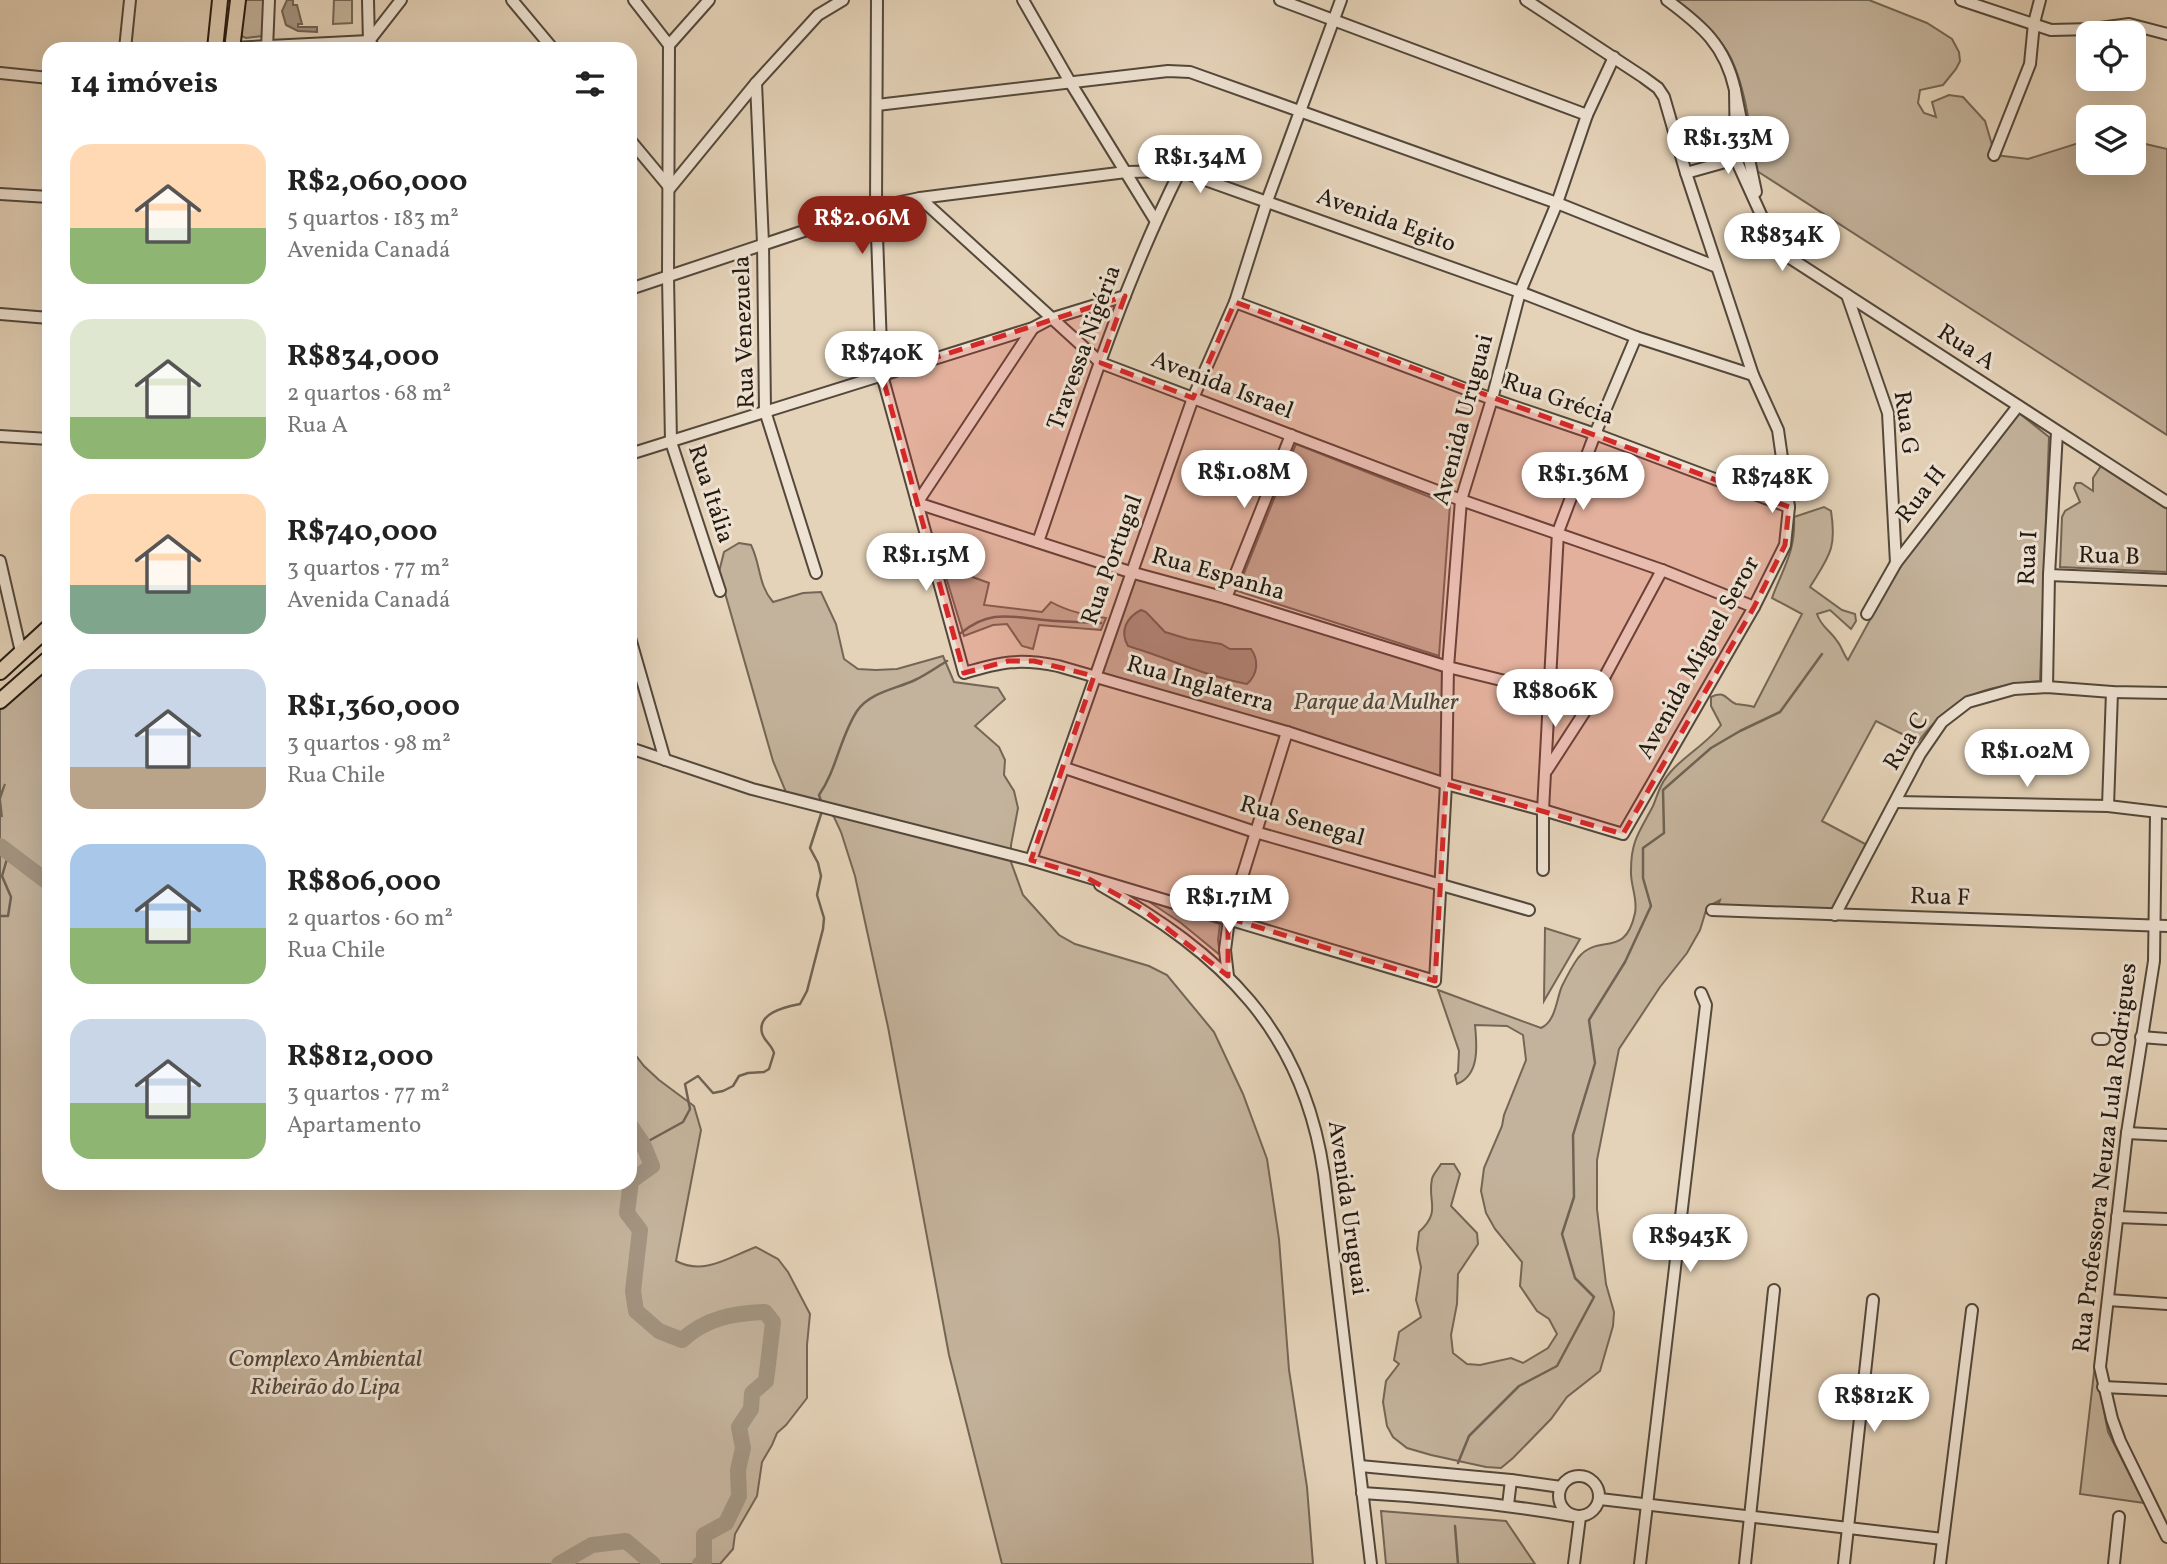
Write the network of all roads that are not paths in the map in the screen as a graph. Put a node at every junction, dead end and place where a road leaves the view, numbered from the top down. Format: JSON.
{"nodes":[{"id":1,"x":130,"y":0,"type":"edge"},
{"id":2,"x":220,"y":0,"type":"edge"},
{"id":3,"x":238,"y":0,"type":"edge"},
{"id":4,"x":269,"y":0,"type":"edge"},
{"id":5,"x":368,"y":0,"type":"edge"},
{"id":6,"x":401,"y":0,"type":"edge"},
{"id":7,"x":512,"y":0,"type":"edge"},
{"id":8,"x":634,"y":0,"type":"edge"},
{"id":9,"x":709,"y":0,"type":"edge"},
{"id":10,"x":843,"y":0,"type":"edge"},
{"id":11,"x":877,"y":0,"type":"edge"},
{"id":12,"x":1023,"y":0,"type":"edge"},
{"id":13,"x":1280,"y":0,"type":"edge"},
{"id":14,"x":1341,"y":0,"type":"edge"},
{"id":15,"x":1526,"y":0,"type":"edge"},
{"id":16,"x":1667,"y":0,"type":"edge"},
{"id":17,"x":1961,"y":0,"type":"edge"},
{"id":18,"x":2040,"y":0,"type":"edge"},
{"id":19,"x":1332,"y":20,"type":"junction"},
{"id":20,"x":2034,"y":23,"type":"junction"},
{"id":21,"x":2167,"y":34,"type":"edge"},
{"id":22,"x":126,"y":42,"type":"edge"},
{"id":23,"x":216,"y":42,"type":"edge"},
{"id":24,"x":233,"y":42,"type":"edge"},
{"id":25,"x":267,"y":42,"type":"edge"},
{"id":26,"x":371,"y":42,"type":"edge"},
{"id":27,"x":374,"y":42,"type":"edge"},
{"id":28,"x":547,"y":42,"type":"edge"},
{"id":29,"x":669,"y":45,"type":"junction"},
{"id":30,"x":1614,"y":57,"type":"junction"},
{"id":31,"x":0,"y":73,"type":"edge"},
{"id":32,"x":42,"y":77,"type":"edge"},
{"id":33,"x":1070,"y":82,"type":"junction"},
{"id":34,"x":757,"y":83,"type":"junction"},
{"id":35,"x":877,"y":105,"type":"junction"},
{"id":36,"x":1302,"y":110,"type":"junction"},
{"id":37,"x":1587,"y":115,"type":"junction"},
{"id":38,"x":637,"y":148,"type":"edge"},
{"id":39,"x":1994,"y":155,"type":"dead end"},
{"id":40,"x":1741,"y":159,"type":"junction"},
{"id":41,"x":1180,"y":171,"type":"junction"},
{"id":42,"x":1126,"y":172,"type":"junction"},
{"id":43,"x":1686,"y":173,"type":"junction"},
{"id":44,"x":670,"y":188,"type":"junction"},
{"id":45,"x":0,"y":194,"type":"edge"},
{"id":46,"x":42,"y":197,"type":"edge"},
{"id":47,"x":920,"y":198,"type":"junction"},
{"id":48,"x":1267,"y":201,"type":"junction"},
{"id":49,"x":1557,"y":203,"type":"junction"},
{"id":50,"x":876,"y":207,"type":"junction"},
{"id":51,"x":1155,"y":220,"type":"junction"},
{"id":52,"x":763,"y":243,"type":"junction"},
{"id":53,"x":1717,"y":267,"type":"junction"},
{"id":54,"x":668,"y":277,"type":"junction"},
{"id":55,"x":637,"y":287,"type":"edge"},
{"id":56,"x":1520,"y":292,"type":"junction"},
{"id":57,"x":1847,"y":295,"type":"junction"},
{"id":58,"x":1125,"y":296,"type":"junction"},
{"id":59,"x":1235,"y":302,"type":"junction"},
{"id":60,"x":0,"y":314,"type":"edge"},
{"id":61,"x":42,"y":317,"type":"edge"},
{"id":62,"x":1050,"y":319,"type":"junction"},
{"id":63,"x":1032,"y":328,"type":"junction"},
{"id":64,"x":1636,"y":337,"type":"junction"},
{"id":65,"x":1101,"y":363,"type":"junction"},
{"id":66,"x":882,"y":375,"type":"junction"},
{"id":67,"x":1754,"y":375,"type":"junction"},
{"id":68,"x":1193,"y":398,"type":"junction"},
{"id":69,"x":1492,"y":399,"type":"junction"},
{"id":70,"x":2018,"y":406,"type":"junction"},
{"id":71,"x":765,"y":411,"type":"junction"},
{"id":72,"x":2057,"y":432,"type":"junction"},
{"id":73,"x":1595,"y":434,"type":"junction"},
{"id":74,"x":1291,"y":435,"type":"junction"},
{"id":75,"x":0,"y":436,"type":"edge"},
{"id":76,"x":42,"y":439,"type":"edge"},
{"id":77,"x":671,"y":442,"type":"junction"},
{"id":78,"x":637,"y":452,"type":"edge"},
{"id":79,"x":1461,"y":500,"type":"junction"},
{"id":80,"x":2167,"y":502,"type":"edge"},
{"id":81,"x":917,"y":503,"type":"junction"},
{"id":82,"x":1789,"y":507,"type":"junction"},
{"id":83,"x":1558,"y":532,"type":"junction"},
{"id":84,"x":1038,"y":542,"type":"junction"},
{"id":85,"x":0,"y":561,"type":"edge"},
{"id":86,"x":1896,"y":563,"type":"junction"},
{"id":87,"x":1662,"y":569,"type":"junction"},
{"id":88,"x":1130,"y":572,"type":"junction"},
{"id":89,"x":816,"y":573,"type":"dead end"},
{"id":90,"x":2049,"y":575,"type":"junction"},
{"id":91,"x":2167,"y":580,"type":"edge"},
{"id":92,"x":720,"y":591,"type":"dead end"},
{"id":93,"x":1226,"y":598,"type":"junction"},
{"id":94,"x":1754,"y":607,"type":"junction"},
{"id":95,"x":1867,"y":614,"type":"dead end"},
{"id":96,"x":42,"y":632,"type":"edge"},
{"id":97,"x":22,"y":652,"type":"junction"},
{"id":98,"x":637,"y":662,"type":"edge"},
{"id":99,"x":42,"y":664,"type":"edge"},
{"id":100,"x":1448,"y":667,"type":"junction"},
{"id":101,"x":0,"y":672,"type":"edge"},
{"id":102,"x":1094,"y":676,"type":"junction"},
{"id":103,"x":2047,"y":687,"type":"junction"},
{"id":104,"x":1549,"y":690,"type":"junction"},
{"id":105,"x":2112,"y":692,"type":"junction"},
{"id":106,"x":2167,"y":693,"type":"edge"},
{"id":107,"x":0,"y":701,"type":"edge"},
{"id":108,"x":1591,"y":702,"type":"junction"},
{"id":109,"x":1287,"y":732,"type":"junction"},
{"id":110,"x":637,"y":750,"type":"edge"},
{"id":111,"x":665,"y":760,"type":"junction"},
{"id":112,"x":1065,"y":768,"type":"junction"},
{"id":113,"x":1546,"y":772,"type":"junction"},
{"id":114,"x":1446,"y":784,"type":"junction"},
{"id":115,"x":1896,"y":802,"type":"junction"},
{"id":116,"x":2108,"y":806,"type":"junction"},
{"id":117,"x":1543,"y":810,"type":"junction"},
{"id":118,"x":2161,"y":813,"type":"edge"},
{"id":119,"x":1255,"y":832,"type":"junction"},
{"id":120,"x":1622,"y":834,"type":"joint"},
{"id":121,"x":2162,"y":846,"type":"edge"},
{"id":122,"x":1031,"y":860,"type":"junction"},
{"id":123,"x":1543,"y":870,"type":"dead end"},
{"id":124,"x":1082,"y":875,"type":"junction"},
{"id":125,"x":1440,"y":883,"type":"junction"},
{"id":126,"x":2162,"y":891,"type":"edge"},
{"id":127,"x":1529,"y":909,"type":"dead end"},
{"id":128,"x":1712,"y":911,"type":"dead end"},
{"id":129,"x":1835,"y":915,"type":"junction"},
{"id":130,"x":1229,"y":919,"type":"junction"},
{"id":131,"x":2155,"y":926,"type":"junction"},
{"id":132,"x":2167,"y":926,"type":"edge"},
{"id":133,"x":2154,"y":961,"type":"junction"},
{"id":134,"x":2167,"y":961,"type":"edge"},
{"id":135,"x":1228,"y":976,"type":"junction"},
{"id":136,"x":1701,"y":993,"type":"dead end"},
{"id":137,"x":2141,"y":1037,"type":"junction"},
{"id":138,"x":2167,"y":1039,"type":"edge"},
{"id":139,"x":2127,"y":1133,"type":"junction"},
{"id":140,"x":2167,"y":1135,"type":"edge"},
{"id":141,"x":2117,"y":1217,"type":"junction"},
{"id":142,"x":2167,"y":1219,"type":"edge"},
{"id":143,"x":1774,"y":1290,"type":"dead end"},
{"id":144,"x":1873,"y":1300,"type":"dead end"},
{"id":145,"x":2108,"y":1300,"type":"junction"},
{"id":146,"x":2167,"y":1304,"type":"edge"},
{"id":147,"x":1972,"y":1310,"type":"dead end"},
{"id":148,"x":2104,"y":1387,"type":"junction"},
{"id":149,"x":2167,"y":1390,"type":"edge"},
{"id":150,"x":1360,"y":1466,"type":"junction"},
{"id":151,"x":1426,"y":1472,"type":"junction"},
{"id":152,"x":1511,"y":1480,"type":"junction"},
{"id":153,"x":1561,"y":1487,"type":"junction"},
{"id":154,"x":1362,"y":1493,"type":"junction"},
{"id":155,"x":1426,"y":1496,"type":"junction"},
{"id":156,"x":1600,"y":1499,"type":"junction"},
{"id":157,"x":1508,"y":1505,"type":"junction"},
{"id":158,"x":1647,"y":1505,"type":"junction"},
{"id":159,"x":1577,"y":1516,"type":"junction"},
{"id":160,"x":1751,"y":1517,"type":"junction"},
{"id":161,"x":2119,"y":1517,"type":"dead end"},
{"id":162,"x":1848,"y":1528,"type":"junction"},
{"id":163,"x":2167,"y":1537,"type":"edge"},
{"id":164,"x":1943,"y":1539,"type":"junction"},
{"id":165,"x":1371,"y":1564,"type":"edge"},
{"id":166,"x":1574,"y":1564,"type":"edge"},
{"id":167,"x":1640,"y":1564,"type":"edge"},
{"id":168,"x":1745,"y":1564,"type":"edge"},
{"id":169,"x":1843,"y":1564,"type":"edge"},
{"id":170,"x":1940,"y":1564,"type":"edge"},
{"id":171,"x":2114,"y":1564,"type":"edge"}],
"edges":[{"from":1,"to":22,"type":"street"},
{"from":2,"to":23,"type":"main road"},
{"from":3,"to":24,"type":"main road"},
{"from":4,"to":25,"type":"street"},
{"from":5,"to":26,"type":"street"},
{"from":6,"to":27,"type":"street"},
{"from":7,"to":28,"type":"street"},
{"from":8,"to":29,"type":"street"},
{"from":9,"to":29,"type":"street"},
{"from":10,"to":34,"type":"street"},
{"from":11,"to":35,"type":"street"},
{"from":12,"to":33,"type":"street"},
{"from":13,"to":19,"type":"street"},
{"from":14,"to":19,"type":"street","name":"Rua Portugal"},
{"from":15,"to":30,"type":"street","name":"Avenida Miguel Seror"},
{"from":16,"to":40,"type":"street","name":"Rua A"},
{"from":17,"to":20,"type":"street"},
{"from":18,"to":20,"type":"street"},
{"from":19,"to":36,"type":"street","name":"Rua Portugal"},
{"from":19,"to":37,"type":"street"},
{"from":20,"to":21,"type":"street"},
{"from":20,"to":39,"type":"street"},
{"from":29,"to":44,"type":"street","name":"Rua Itália"},
{"from":30,"to":37,"type":"street","name":"Avenida Uruguai"},
{"from":30,"to":43,"type":"street","name":"Avenida Miguel Seror"},
{"from":31,"to":32,"type":"street"},
{"from":33,"to":35,"type":"street"},
{"from":33,"to":36,"type":"street"},
{"from":33,"to":42,"type":"street"},
{"from":34,"to":44,"type":"street"},
{"from":34,"to":52,"type":"street","name":"Rua Venezuela"},
{"from":35,"to":50,"type":"street"},
{"from":36,"to":48,"type":"street","name":"Rua Portugal"},
{"from":36,"to":49,"type":"street"},
{"from":37,"to":49,"type":"street","name":"Avenida Uruguai"},
{"from":38,"to":44,"type":"street"},
{"from":40,"to":43,"type":"street"},
{"from":40,"to":57,"type":"street","name":"Rua A"},
{"from":41,"to":42,"type":"street","name":"Avenida Egito"},
{"from":41,"to":48,"type":"street","name":"Avenida Egito"},
{"from":41,"to":51,"type":"street","name":"Travessa Nigéria"},
{"from":42,"to":47,"type":"street","name":"Avenida Egito"},
{"from":42,"to":51,"type":"street"},
{"from":43,"to":53,"type":"street","name":"Avenida Miguel Seror"},
{"from":44,"to":54,"type":"street","name":"Rua Itália"},
{"from":45,"to":46,"type":"street"},
{"from":47,"to":50,"type":"street","name":"Avenida Egito"},
{"from":47,"to":62,"type":"street","name":"Avenida Israel"},
{"from":48,"to":56,"type":"street","name":"Avenida Egito"},
{"from":48,"to":59,"type":"street","name":"Rua Portugal"},
{"from":49,"to":53,"type":"street"},
{"from":49,"to":56,"type":"street","name":"Avenida Uruguai"},
{"from":50,"to":52,"type":"street","name":"Avenida Egito"},
{"from":50,"to":66,"type":"street"},
{"from":51,"to":58,"type":"street","name":"Travessa Nigéria"},
{"from":52,"to":54,"type":"street","name":"Avenida Egito"},
{"from":52,"to":71,"type":"street","name":"Rua Venezuela"},
{"from":53,"to":67,"type":"street","name":"Avenida Miguel Seror"},
{"from":54,"to":55,"type":"street","name":"Avenida Egito"},
{"from":54,"to":77,"type":"street","name":"Rua Itália"},
{"from":56,"to":64,"type":"street","name":"Avenida Egito"},
{"from":56,"to":69,"type":"street","name":"Avenida Uruguai"},
{"from":57,"to":70,"type":"street","name":"Rua A"},
{"from":57,"to":86,"type":"street","name":"Rua G"},
{"from":58,"to":62,"type":"street"},
{"from":58,"to":65,"type":"street","name":"Travessa Nigéria"},
{"from":59,"to":68,"type":"street","name":"Rua Portugal"},
{"from":59,"to":69,"type":"street","name":"Rua Grécia"},
{"from":60,"to":61,"type":"street"},
{"from":62,"to":63,"type":"street"},
{"from":62,"to":65,"type":"street","name":"Avenida Israel"},
{"from":63,"to":66,"type":"street"},
{"from":63,"to":81,"type":"street"},
{"from":64,"to":67,"type":"street","name":"Avenida Egito"},
{"from":64,"to":73,"type":"street"},
{"from":65,"to":68,"type":"street","name":"Avenida Israel"},
{"from":65,"to":84,"type":"street","name":"Travessa Nigéria"},
{"from":66,"to":71,"type":"street"},
{"from":66,"to":81,"type":"street"},
{"from":67,"to":82,"type":"street","name":"Avenida Miguel Seror"},
{"from":68,"to":74,"type":"street","name":"Avenida Israel"},
{"from":68,"to":88,"type":"street","name":"Rua Portugal"},
{"from":69,"to":73,"type":"street","name":"Rua Grécia"},
{"from":69,"to":79,"type":"street","name":"Avenida Uruguai"},
{"from":70,"to":72,"type":"street","name":"Rua A"},
{"from":70,"to":86,"type":"street","name":"Rua H"},
{"from":71,"to":77,"type":"street"},
{"from":71,"to":89,"type":"street","name":"Rua Venezuela"},
{"from":72,"to":80,"type":"street","name":"Rua A"},
{"from":72,"to":90,"type":"street","name":"Rua I"},
{"from":73,"to":82,"type":"street","name":"Rua Grécia"},
{"from":73,"to":83,"type":"street"},
{"from":74,"to":79,"type":"street","name":"Avenida Israel"},
{"from":74,"to":93,"type":"street"},
{"from":75,"to":76,"type":"street"},
{"from":77,"to":78,"type":"street"},
{"from":77,"to":92,"type":"street","name":"Rua Itália"},
{"from":79,"to":83,"type":"street","name":"Avenida Israel"},
{"from":79,"to":100,"type":"street","name":"Avenida Uruguai"},
{"from":81,"to":84,"type":"street","name":"Rua Espanha"},
{"from":81,"to":102,"type":"street","name":"Rua Inglaterra"},
{"from":82,"to":94,"type":"street","name":"Avenida Miguel Seror"},
{"from":83,"to":87,"type":"street","name":"Avenida Israel"},
{"from":83,"to":104,"type":"street"},
{"from":84,"to":88,"type":"street","name":"Rua Espanha"},
{"from":85,"to":97,"type":"street"},
{"from":86,"to":95,"type":"street","name":"Rua H"},
{"from":87,"to":94,"type":"street","name":"Avenida Israel"},
{"from":87,"to":108,"type":"street"},
{"from":88,"to":93,"type":"street","name":"Rua Espanha"},
{"from":88,"to":102,"type":"street","name":"Rua Portugal"},
{"from":90,"to":91,"type":"street","name":"Rua B"},
{"from":90,"to":103,"type":"street","name":"Rua I"},
{"from":93,"to":100,"type":"street","name":"Rua Espanha"},
{"from":94,"to":120,"type":"street","name":"Avenida Miguel Seror"},
{"from":96,"to":97,"type":"main road"},
{"from":97,"to":101,"type":"main road"},
{"from":98,"to":111,"type":"street"},
{"from":99,"to":107,"type":"main road"},
{"from":100,"to":104,"type":"street","name":"Rua Espanha"},
{"from":100,"to":114,"type":"street","name":"Avenida Uruguai"},
{"from":102,"to":109,"type":"street","name":"Rua Inglaterra"},
{"from":102,"to":112,"type":"street","name":"Rua Portugal"},
{"from":103,"to":105,"type":"street","name":"Rua C"},
{"from":103,"to":115,"type":"street","name":"Rua C"},
{"from":104,"to":108,"type":"street","name":"Rua Espanha"},
{"from":104,"to":113,"type":"street"},
{"from":105,"to":106,"type":"street","name":"Rua C"},
{"from":105,"to":116,"type":"street"},
{"from":108,"to":113,"type":"street"},
{"from":109,"to":114,"type":"street","name":"Rua Inglaterra"},
{"from":109,"to":119,"type":"street"},
{"from":110,"to":111,"type":"street"},
{"from":111,"to":122,"type":"street"},
{"from":112,"to":119,"type":"street","name":"Rua Senegal"},
{"from":112,"to":122,"type":"street","name":"Rua Portugal"},
{"from":113,"to":117,"type":"street"},
{"from":114,"to":117,"type":"street","name":"Rua Inglaterra"},
{"from":114,"to":125,"type":"street","name":"Avenida Uruguai"},
{"from":115,"to":116,"type":"street"},
{"from":115,"to":129,"type":"street","name":"Rua C"},
{"from":116,"to":118,"type":"street"},
{"from":117,"to":120,"type":"street","name":"Rua Inglaterra"},
{"from":117,"to":123,"type":"street"},
{"from":118,"to":121,"type":"street","name":"Rua Professora Neuza Lula Rodrigues"},
{"from":119,"to":125,"type":"street","name":"Rua Senegal"},
{"from":119,"to":130,"type":"street"},
{"from":121,"to":126,"type":"street","name":"Rua Professora Neuza Lula Rodrigues"},
{"from":122,"to":124,"type":"street"},
{"from":124,"to":130,"type":"street"},
{"from":124,"to":135,"type":"street","name":"Avenida Uruguai"},
{"from":125,"to":127,"type":"street","name":"Rua Senegal"},
{"from":125,"to":130,"type":"street","name":"Avenida Uruguai"},
{"from":126,"to":131,"type":"street","name":"Rua Professora Neuza Lula Rodrigues"},
{"from":128,"to":129,"type":"street","name":"Rua F"},
{"from":129,"to":131,"type":"street","name":"Rua F"},
{"from":130,"to":135,"type":"street"},
{"from":131,"to":132,"type":"street","name":"Rua F"},
{"from":131,"to":133,"type":"street","name":"Rua Professora Neuza Lula Rodrigues"},
{"from":133,"to":134,"type":"street"},
{"from":133,"to":137,"type":"street","name":"Rua Professora Neuza Lula Rodrigues"},
{"from":135,"to":150,"type":"street","name":"Avenida Uruguai"},
{"from":136,"to":158,"type":"street"},
{"from":137,"to":138,"type":"street"},
{"from":137,"to":139,"type":"street","name":"Rua Professora Neuza Lula Rodrigues"},
{"from":139,"to":140,"type":"street"},
{"from":139,"to":141,"type":"street","name":"Rua Professora Neuza Lula Rodrigues"},
{"from":141,"to":142,"type":"street"},
{"from":141,"to":145,"type":"street","name":"Rua Professora Neuza Lula Rodrigues"},
{"from":143,"to":160,"type":"street"},
{"from":144,"to":162,"type":"street"},
{"from":145,"to":146,"type":"street"},
{"from":145,"to":148,"type":"street","name":"Rua Professora Neuza Lula Rodrigues"},
{"from":147,"to":164,"type":"street"},
{"from":148,"to":149,"type":"street"},
{"from":148,"to":163,"type":"street","name":"Rua Professora Neuza Lula Rodrigues"},
{"from":150,"to":151,"type":"street"},
{"from":150,"to":154,"type":"street","name":"Avenida Uruguai"},
{"from":151,"to":152,"type":"street"},
{"from":151,"to":155,"type":"street"},
{"from":152,"to":153,"type":"street"},
{"from":152,"to":157,"type":"street"},
{"from":153,"to":156,"type":"street"},
{"from":153,"to":159,"type":"street"},
{"from":154,"to":155,"type":"street"},
{"from":154,"to":165,"type":"street","name":"Avenida Uruguai"},
{"from":155,"to":157,"type":"street"},
{"from":156,"to":158,"type":"street"},
{"from":156,"to":159,"type":"street"},
{"from":157,"to":159,"type":"street"},
{"from":158,"to":160,"type":"street"},
{"from":158,"to":167,"type":"street"},
{"from":159,"to":166,"type":"street"},
{"from":160,"to":162,"type":"street"},
{"from":160,"to":168,"type":"street"},
{"from":161,"to":171,"type":"street"},
{"from":162,"to":164,"type":"street"},
{"from":162,"to":169,"type":"street"},
{"from":164,"to":170,"type":"street"}]}
